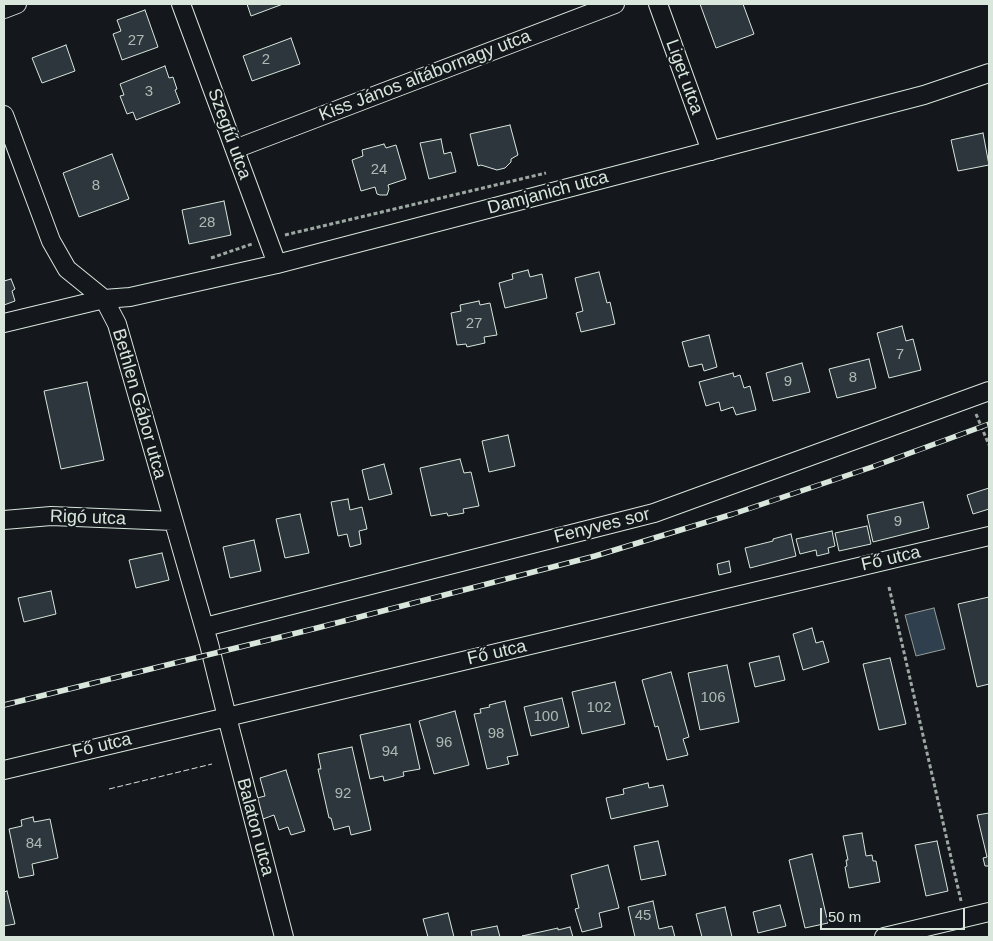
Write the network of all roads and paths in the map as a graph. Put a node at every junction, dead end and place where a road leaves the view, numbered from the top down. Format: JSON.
{"nodes":[{"id":1,"x":17,"y":4,"type":"edge"},
{"id":2,"x":181,"y":4,"type":"edge"},
{"id":3,"x":616,"y":4,"type":"edge"},
{"id":4,"x":658,"y":4,"type":"edge"},
{"id":5,"x":4,"y":9,"type":"edge"},
{"id":6,"x":989,"y":72,"type":"edge"},
{"id":7,"x":4,"y":115,"type":"edge"},
{"id":8,"x":235,"y":149,"type":"junction"},
{"id":9,"x":711,"y":151,"type":"junction"},
{"id":10,"x":277,"y":264,"type":"junction"},
{"id":11,"x":104,"y":299,"type":"junction"},
{"id":12,"x":4,"y":322,"type":"edge"},
{"id":13,"x":989,"y":391,"type":"edge"},
{"id":14,"x":968,"y":399,"type":"junction"},
{"id":15,"x":989,"y":442,"type":"edge"},
{"id":16,"x":4,"y":520,"type":"edge"},
{"id":17,"x":173,"y":521,"type":"junction"},
{"id":18,"x":989,"y":536,"type":"edge"},
{"id":19,"x":889,"y":587,"type":"dead end"},
{"id":20,"x":205,"y":626,"type":"junction"},
{"id":21,"x":226,"y":717,"type":"junction"},
{"id":22,"x":4,"y":770,"type":"edge"},
{"id":23,"x":989,"y":912,"type":"edge"},
{"id":24,"x":964,"y":918,"type":"junction"},
{"id":25,"x":284,"y":937,"type":"edge"},
{"id":26,"x":884,"y":937,"type":"edge"}],
"edges":[{"from":1,"to":5,"type":"street"},
{"from":2,"to":8,"type":"street","name":"Szegfű utca"},
{"from":3,"to":8,"type":"street","name":"Kiss János altábornagy utca"},
{"from":4,"to":9,"type":"street","name":"Liget utca"},
{"from":6,"to":9,"type":"street","name":"Damjanich utca"},
{"from":7,"to":11,"type":"street","name":"Bethlen Gábor utca"},
{"from":8,"to":10,"type":"street","name":"Szegfű utca"},
{"from":9,"to":10,"type":"street","name":"Damjanich utca"},
{"from":10,"to":11,"type":"street","name":"Damjanich utca"},
{"from":11,"to":12,"type":"street","name":"Damjanich utca"},
{"from":11,"to":17,"type":"street","name":"Bethlen Gábor utca"},
{"from":13,"to":14,"type":"street","name":"Fenyves sor"},
{"from":14,"to":15,"type":"path"},
{"from":14,"to":20,"type":"street","name":"Fenyves sor"},
{"from":16,"to":17,"type":"street","name":"Rigó utca"},
{"from":17,"to":20,"type":"street","name":"Bethlen Gábor utca"},
{"from":18,"to":21,"type":"street","name":"Fő utca"},
{"from":19,"to":24,"type":"path"},
{"from":20,"to":21,"type":"street","name":"Bethlen Gábor utca"},
{"from":21,"to":22,"type":"street","name":"Fő utca"},
{"from":21,"to":25,"type":"street","name":"Balaton utca"},
{"from":23,"to":24,"type":"street"},
{"from":24,"to":26,"type":"street"}]}
